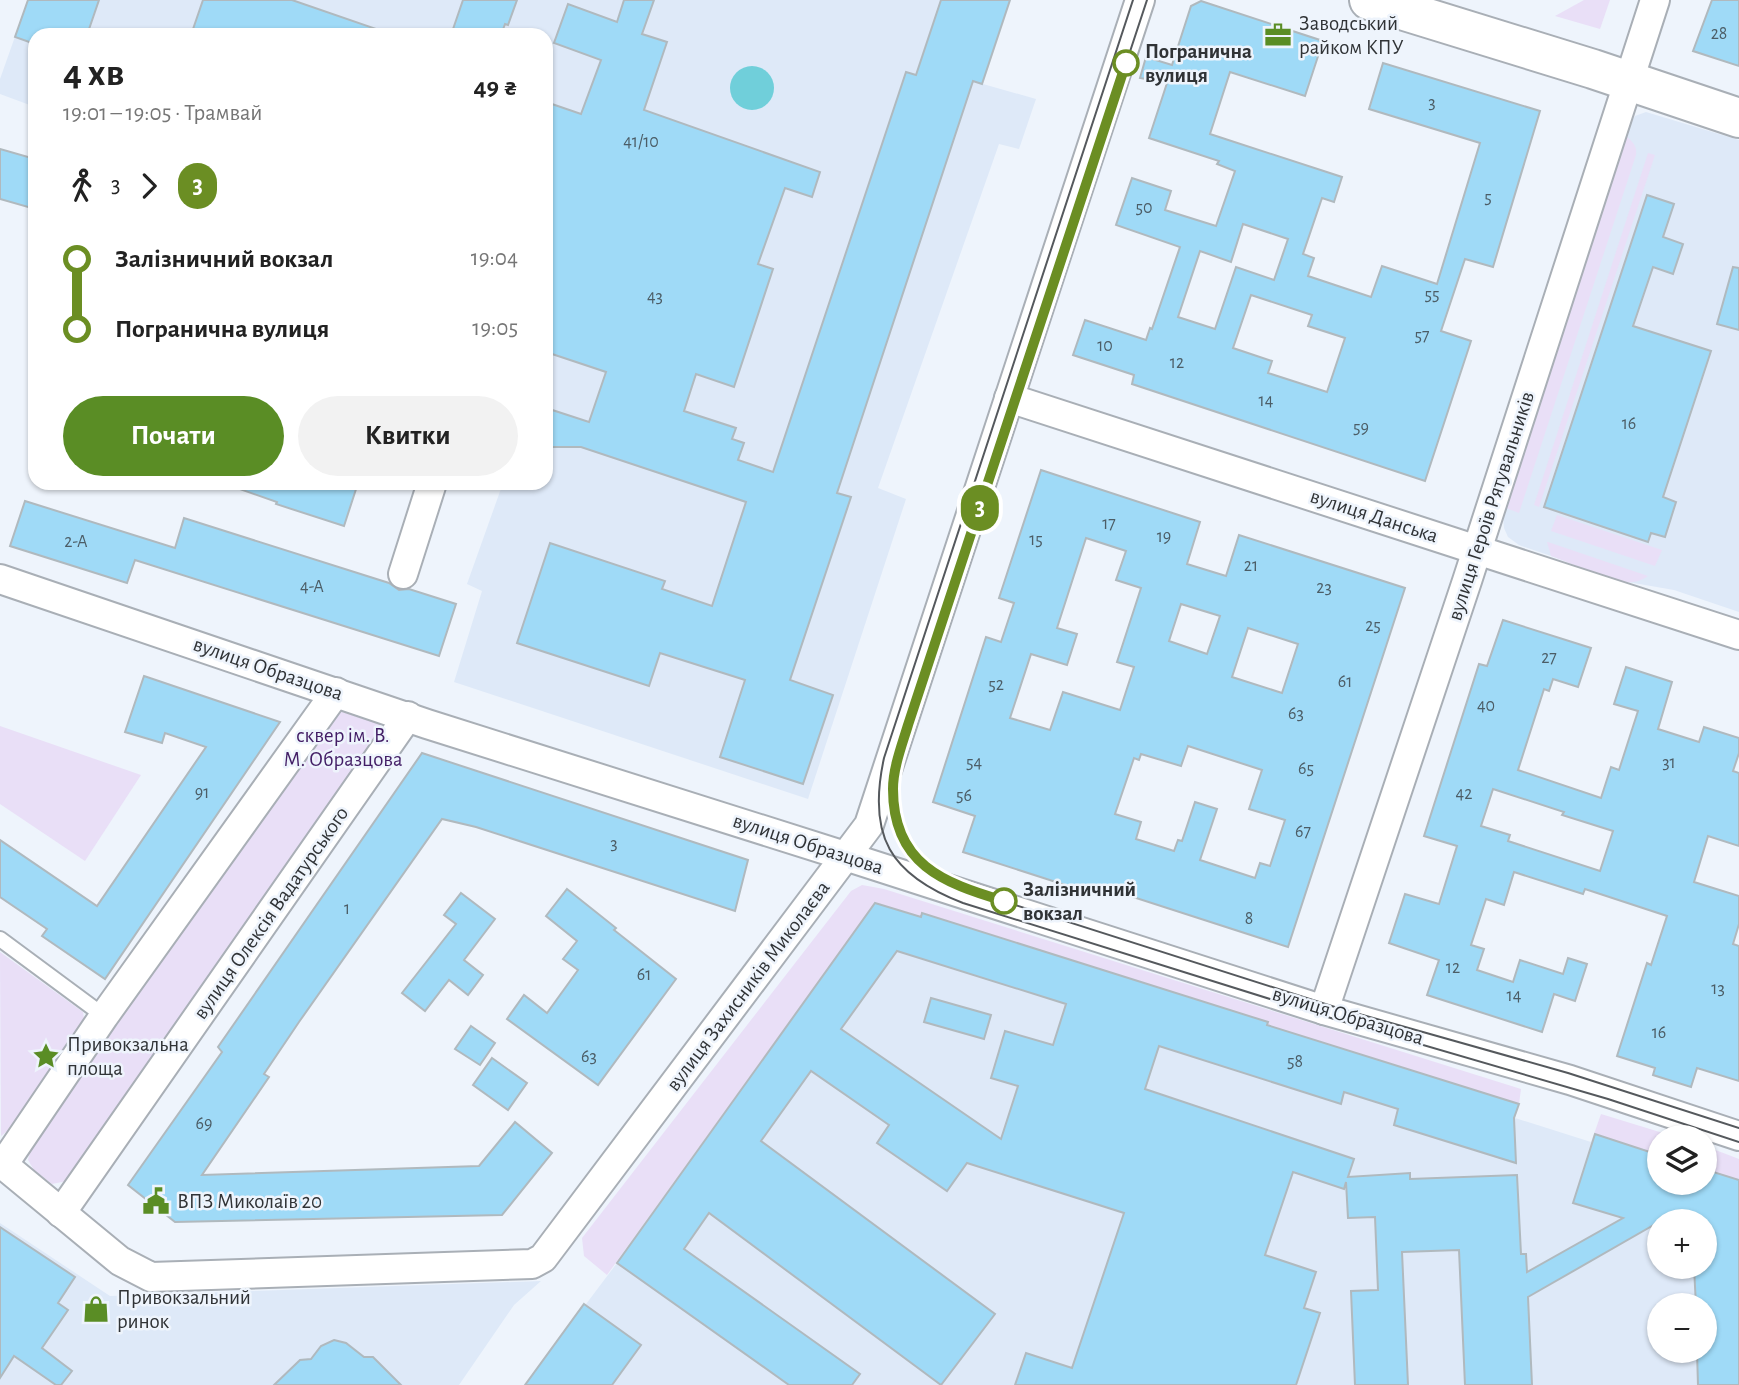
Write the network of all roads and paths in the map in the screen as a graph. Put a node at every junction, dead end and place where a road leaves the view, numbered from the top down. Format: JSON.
{"nodes":[{"id":1,"x":1140,"y":0,"type":"edge"},
{"id":2,"x":1369,"y":0,"type":"edge"},
{"id":3,"x":1655,"y":0,"type":"edge"},
{"id":4,"x":1629,"y":81,"type":"junction"},
{"id":5,"x":1739,"y":118,"type":"edge"},
{"id":6,"x":1009,"y":398,"type":"junction"},
{"id":7,"x":430,"y":490,"type":"edge"},
{"id":8,"x":1477,"y":549,"type":"junction"},
{"id":9,"x":403,"y":574,"type":"dead end"},
{"id":10,"x":0,"y":579,"type":"edge"},
{"id":11,"x":1739,"y":635,"type":"edge"},
{"id":12,"x":336,"y":692,"type":"junction"},
{"id":13,"x":408,"y":716,"type":"junction"},
{"id":14,"x":845,"y":856,"type":"junction"},
{"id":15,"x":0,"y":939,"type":"edge"},
{"id":16,"x":1324,"y":1010,"type":"junction"},
{"id":17,"x":104,"y":1016,"type":"junction"},
{"id":18,"x":1739,"y":1136,"type":"edge"},
{"id":19,"x":2,"y":1163,"type":"edge"},
{"id":20,"x":61,"y":1213,"type":"junction"}],
"edges":[{"from":1,"to":6,"type":"street","name":"вулиця Захисників Миколаєва"},
{"from":2,"to":4,"type":"main road"},
{"from":3,"to":4,"type":"street","name":"вулиця Героїв Рятувальників"},
{"from":4,"to":5,"type":"main road"},
{"from":4,"to":8,"type":"street","name":"вулиця Героїв Рятувальників"},
{"from":6,"to":8,"type":"street","name":"вулиця Данська"},
{"from":6,"to":14,"type":"street","name":"вулиця Захисників Миколаєва"},
{"from":7,"to":9,"type":"street"},
{"from":8,"to":11,"type":"street","name":"вулиця Данська"},
{"from":8,"to":16,"type":"street","name":"вулиця Героїв Рятувальників"},
{"from":10,"to":12,"type":"street","name":"вулиця Образцова"},
{"from":12,"to":13,"type":"street","name":"вулиця Образцова"},
{"from":12,"to":17,"type":"street"},
{"from":13,"to":14,"type":"street","name":"вулиця Образцова"},
{"from":13,"to":20,"type":"street","name":"вулиця Олексія Вадатурського"},
{"from":14,"to":16,"type":"street","name":"вулиця Образцова"},
{"from":14,"to":20,"type":"street","name":"вулиця Захисників Миколаєва"},
{"from":15,"to":17,"type":"lane"},
{"from":16,"to":18,"type":"street","name":"вулиця Образцова"},
{"from":17,"to":19,"type":"street"},
{"from":19,"to":20,"type":"street"}]}
